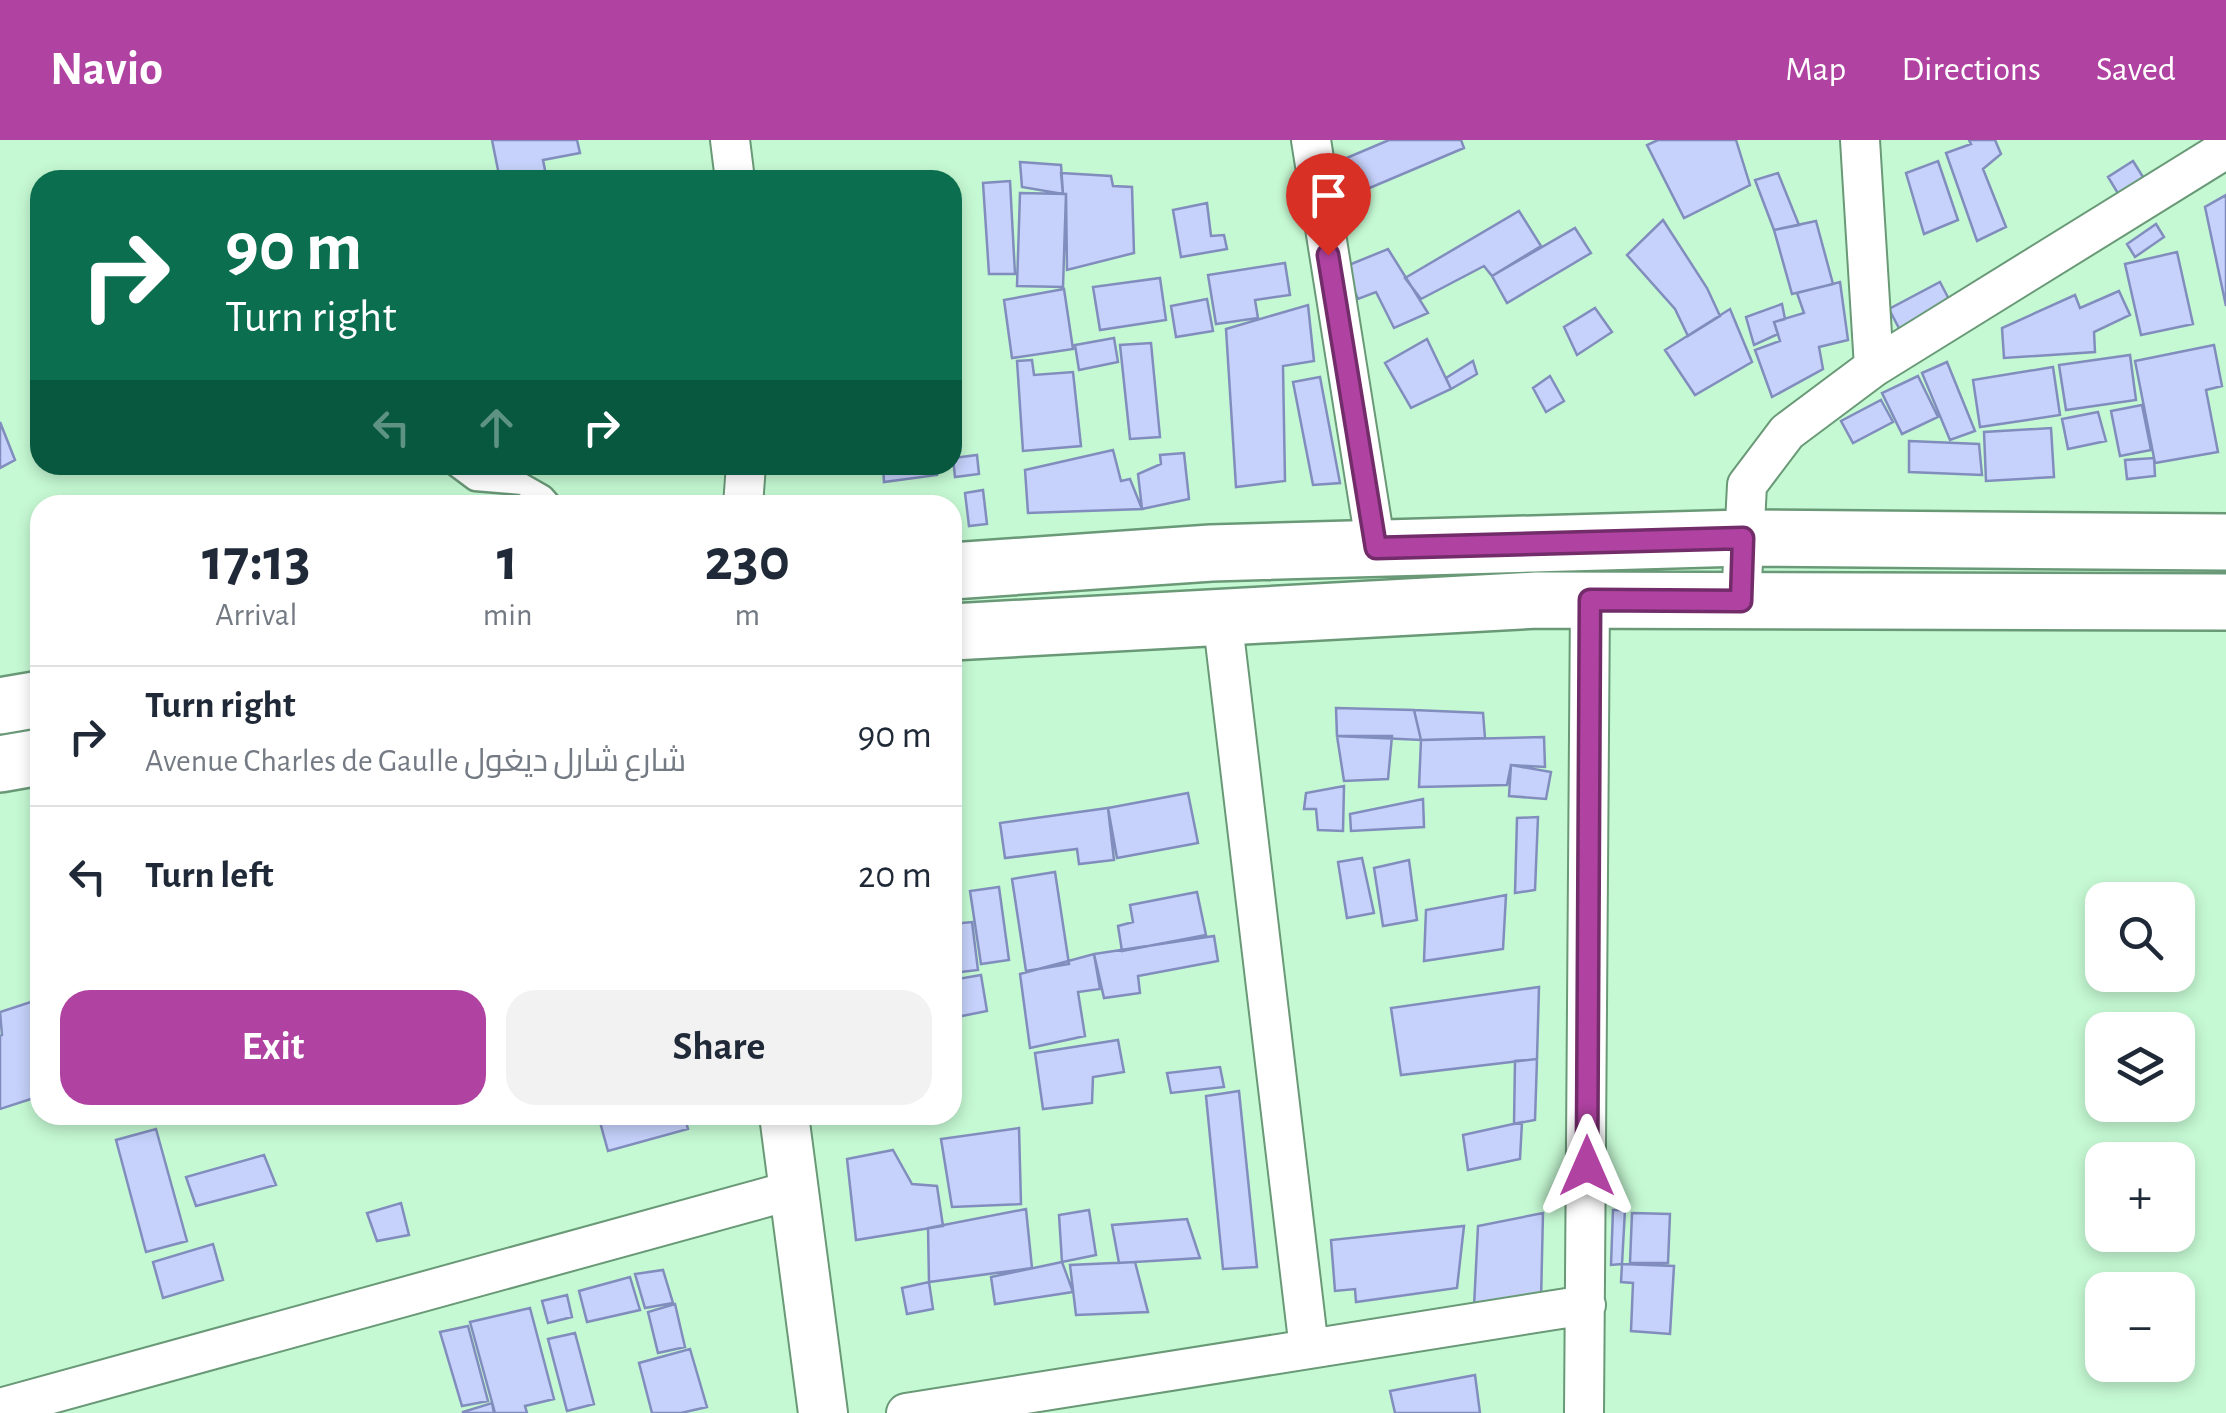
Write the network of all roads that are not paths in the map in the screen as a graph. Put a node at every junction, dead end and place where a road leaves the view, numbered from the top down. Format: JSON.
{"nodes":[{"id":1,"x":730,"y":140,"type":"edge"},
{"id":2,"x":1311,"y":140,"type":"edge"},
{"id":3,"x":1860,"y":140,"type":"edge"},
{"id":4,"x":2226,"y":148,"type":"edge"},
{"id":5,"x":734,"y":170,"type":"edge"},
{"id":6,"x":1874,"y":367,"type":"junction"},
{"id":7,"x":468,"y":475,"type":"edge"},
{"id":8,"x":541,"y":495,"type":"edge"},
{"id":9,"x":1743,"y":538,"type":"junction"},
{"id":10,"x":2226,"y":542,"type":"edge"},
{"id":11,"x":1376,"y":548,"type":"junction"},
{"id":12,"x":962,"y":570,"type":"edge"},
{"id":13,"x":1590,"y":600,"type":"junction"},
{"id":14,"x":1741,"y":601,"type":"junction"},
{"id":15,"x":2226,"y":602,"type":"edge"},
{"id":16,"x":1222,"y":616,"type":"junction"},
{"id":17,"x":962,"y":631,"type":"edge"},
{"id":18,"x":30,"y":702,"type":"edge"},
{"id":19,"x":0,"y":706,"type":"edge"},
{"id":20,"x":30,"y":759,"type":"edge"},
{"id":21,"x":0,"y":764,"type":"edge"},
{"id":22,"x":785,"y":1125,"type":"edge"},
{"id":23,"x":793,"y":1190,"type":"junction"},
{"id":24,"x":1586,"y":1305,"type":"junction"},
{"id":25,"x":1310,"y":1349,"type":"junction"},
{"id":26,"x":0,"y":1408,"type":"edge"},
{"id":27,"x":823,"y":1413,"type":"edge"},
{"id":28,"x":906,"y":1413,"type":"edge"},
{"id":29,"x":1584,"y":1413,"type":"edge"}],
"edges":[{"from":1,"to":5,"type":"street"},
{"from":2,"to":11,"type":"street"},
{"from":3,"to":6,"type":"street"},
{"from":4,"to":6,"type":"street"},
{"from":6,"to":9,"type":"street"},
{"from":7,"to":8,"type":"lane"},
{"from":9,"to":10,"type":"main road"},
{"from":9,"to":11,"type":"main road"},
{"from":9,"to":14,"type":"street"},
{"from":11,"to":12,"type":"main road"},
{"from":13,"to":14,"type":"main road"},
{"from":13,"to":16,"type":"main road"},
{"from":13,"to":24,"type":"street"},
{"from":14,"to":15,"type":"main road"},
{"from":16,"to":17,"type":"main road"},
{"from":16,"to":25,"type":"street"},
{"from":18,"to":19,"type":"main road"},
{"from":20,"to":21,"type":"main road"},
{"from":22,"to":23,"type":"street"},
{"from":23,"to":26,"type":"street"},
{"from":23,"to":27,"type":"street"},
{"from":24,"to":25,"type":"street"},
{"from":24,"to":29,"type":"street"},
{"from":25,"to":28,"type":"street"}]}
